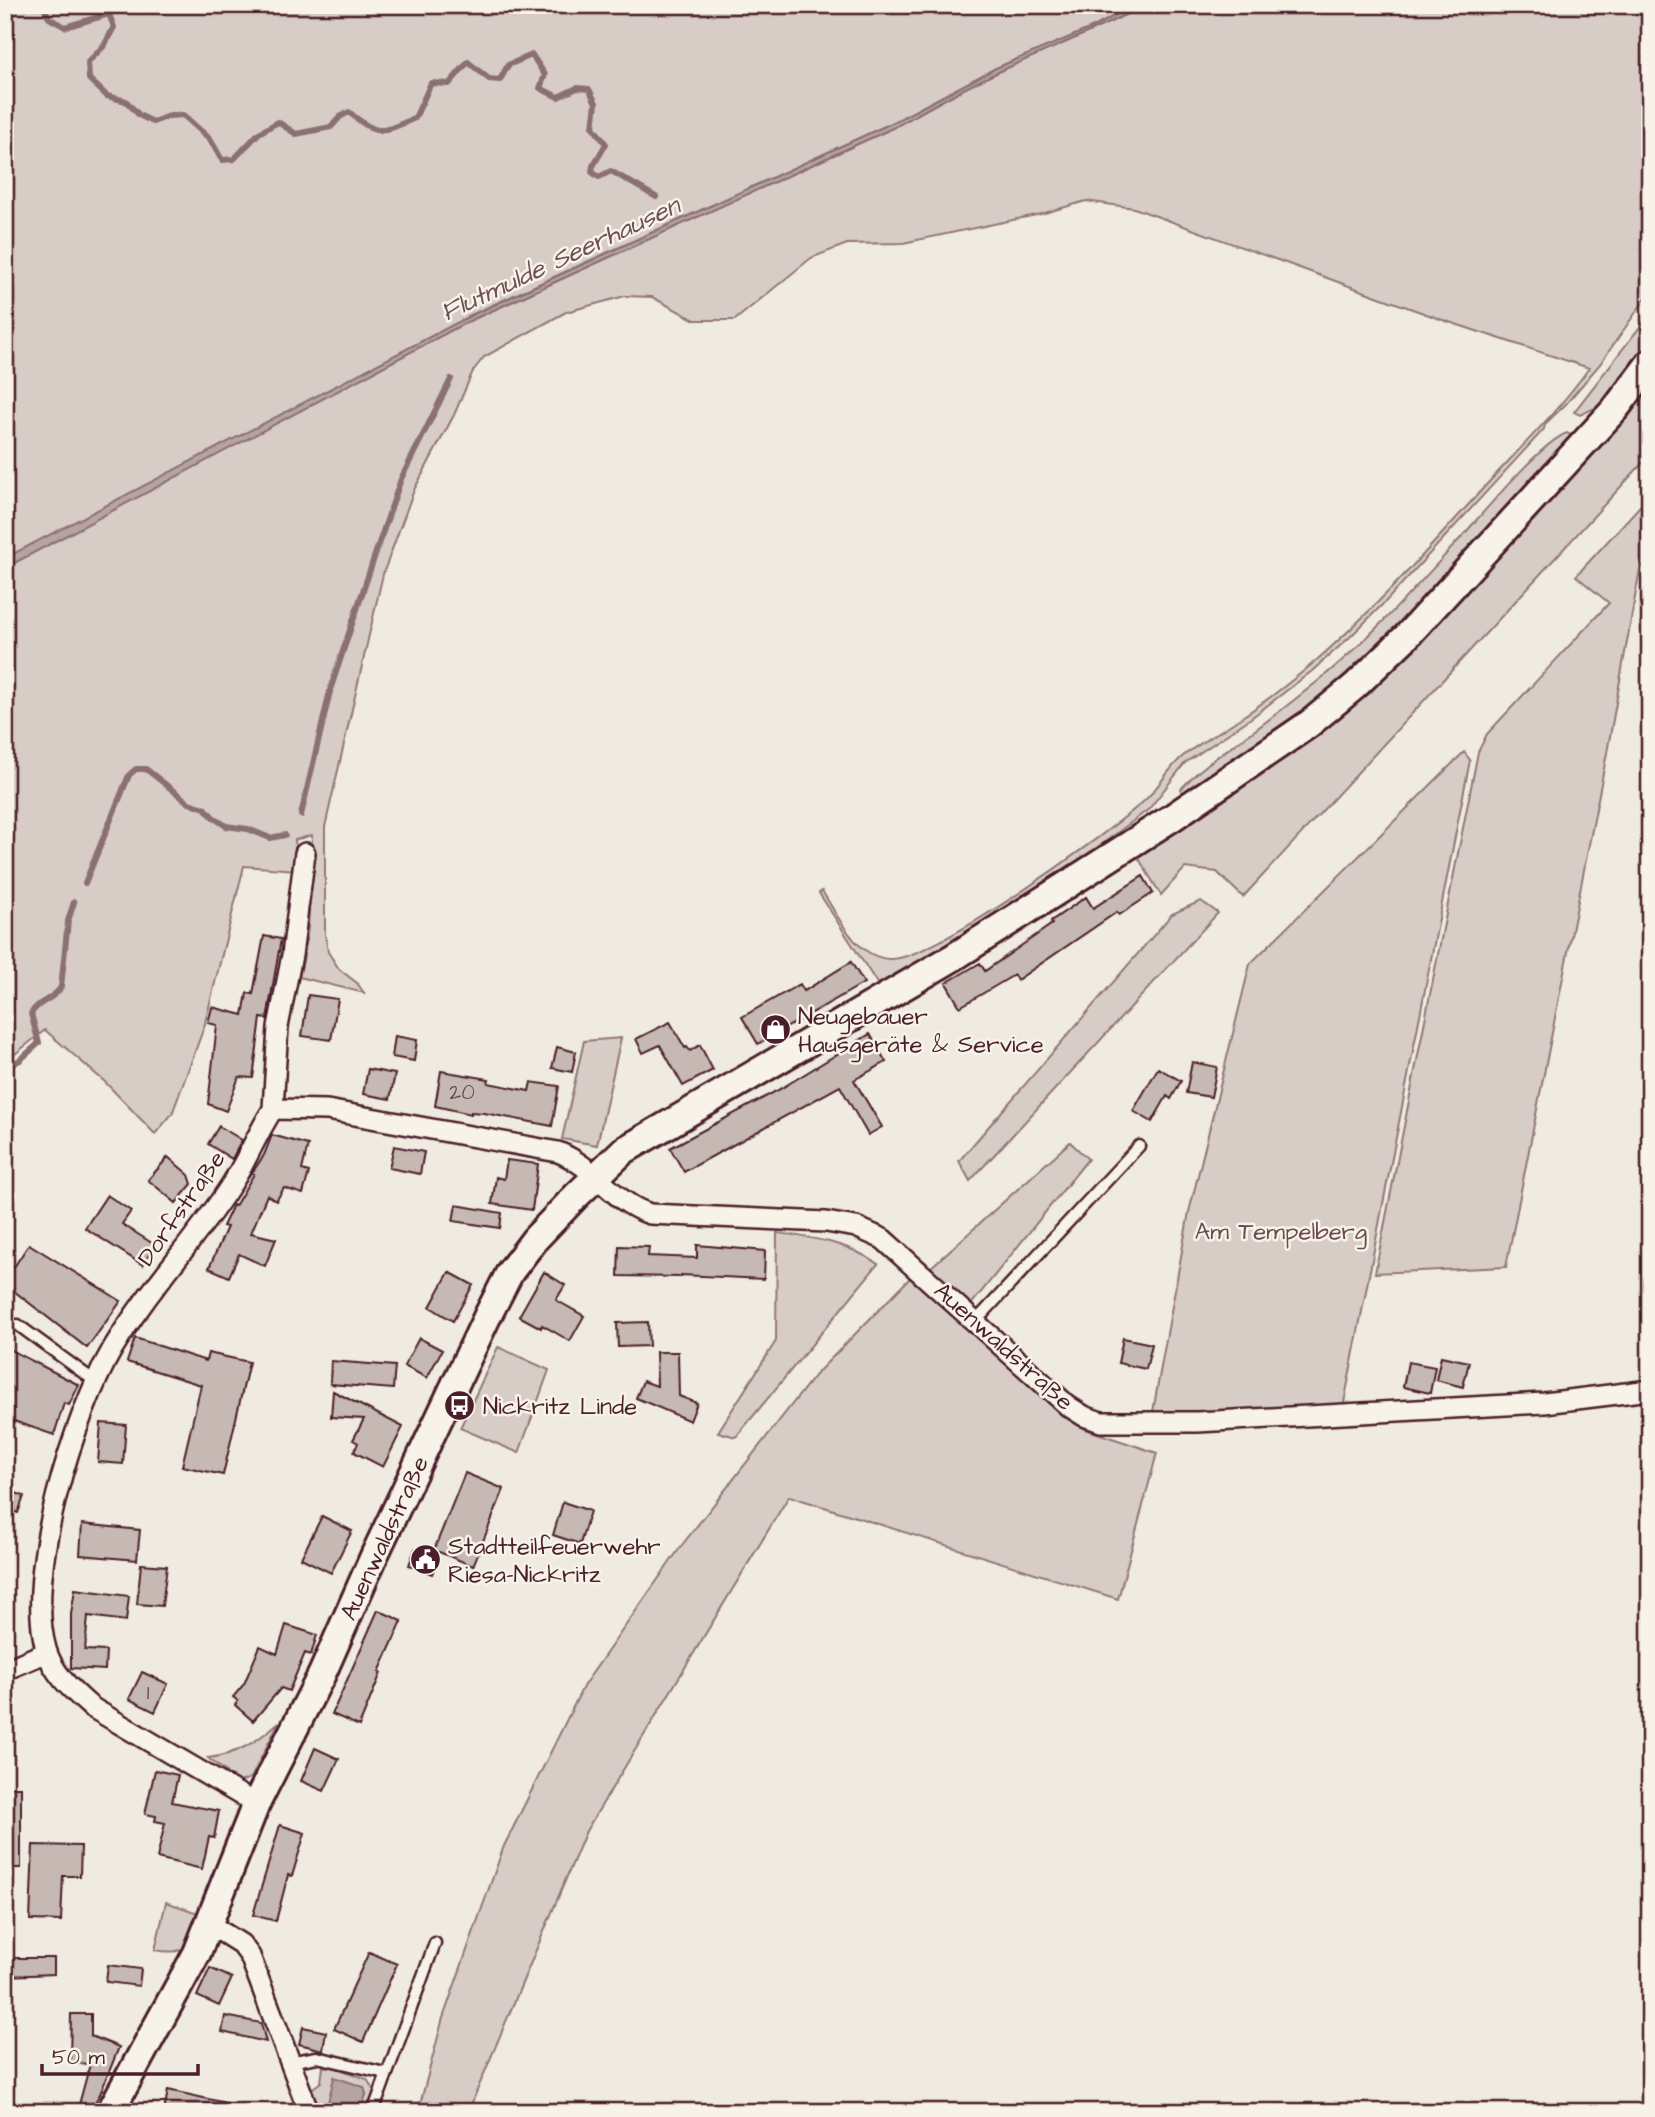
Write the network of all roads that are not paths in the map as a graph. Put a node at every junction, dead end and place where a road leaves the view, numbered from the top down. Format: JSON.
{"nodes":[{"id":1,"x":1650,"y":363,"type":"edge"},
{"id":2,"x":305,"y":853,"type":"dead end"},
{"id":3,"x":273,"y":1109,"type":"junction"},
{"id":4,"x":1139,"y":1146,"type":"dead end"},
{"id":5,"x":596,"y":1177,"type":"junction"},
{"id":6,"x":976,"y":1321,"type":"junction"},
{"id":7,"x":18,"y":1325,"type":"dead end"},
{"id":8,"x":96,"y":1382,"type":"junction"},
{"id":9,"x":1650,"y":1390,"type":"edge"},
{"id":10,"x":47,"y":1652,"type":"junction"},
{"id":11,"x":5,"y":1670,"type":"edge"},
{"id":12,"x":256,"y":1804,"type":"junction"},
{"id":13,"x":209,"y":1924,"type":"junction"},
{"id":14,"x":435,"y":1943,"type":"dead end"},
{"id":15,"x":289,"y":2062,"type":"junction"},
{"id":16,"x":385,"y":2073,"type":"junction"},
{"id":17,"x":110,"y":2112,"type":"edge"},
{"id":18,"x":309,"y":2112,"type":"edge"},
{"id":19,"x":373,"y":2112,"type":"edge"}],
"edges":[{"from":1,"to":5,"type":"street","name":"Auenwaldstraße"},
{"from":2,"to":3,"type":"street"},
{"from":3,"to":5,"type":"street"},
{"from":3,"to":8,"type":"street","name":"Dorfstraße"},
{"from":4,"to":6,"type":"lane"},
{"from":5,"to":6,"type":"street","name":"Auenwaldstraße"},
{"from":5,"to":12,"type":"street","name":"Auenwaldstraße"},
{"from":6,"to":9,"type":"street","name":"Auenwaldstraße"},
{"from":7,"to":8,"type":"lane"},
{"from":8,"to":10,"type":"street","name":"Dorfstraße"},
{"from":10,"to":11,"type":"street"},
{"from":10,"to":12,"type":"street","name":"Dorfstraße"},
{"from":12,"to":13,"type":"street","name":"Auenwaldstraße"},
{"from":13,"to":15,"type":"street"},
{"from":13,"to":17,"type":"street","name":"Auenwaldstraße"},
{"from":14,"to":16,"type":"lane"},
{"from":15,"to":16,"type":"lane"},
{"from":15,"to":18,"type":"street"},
{"from":16,"to":19,"type":"lane"}]}
